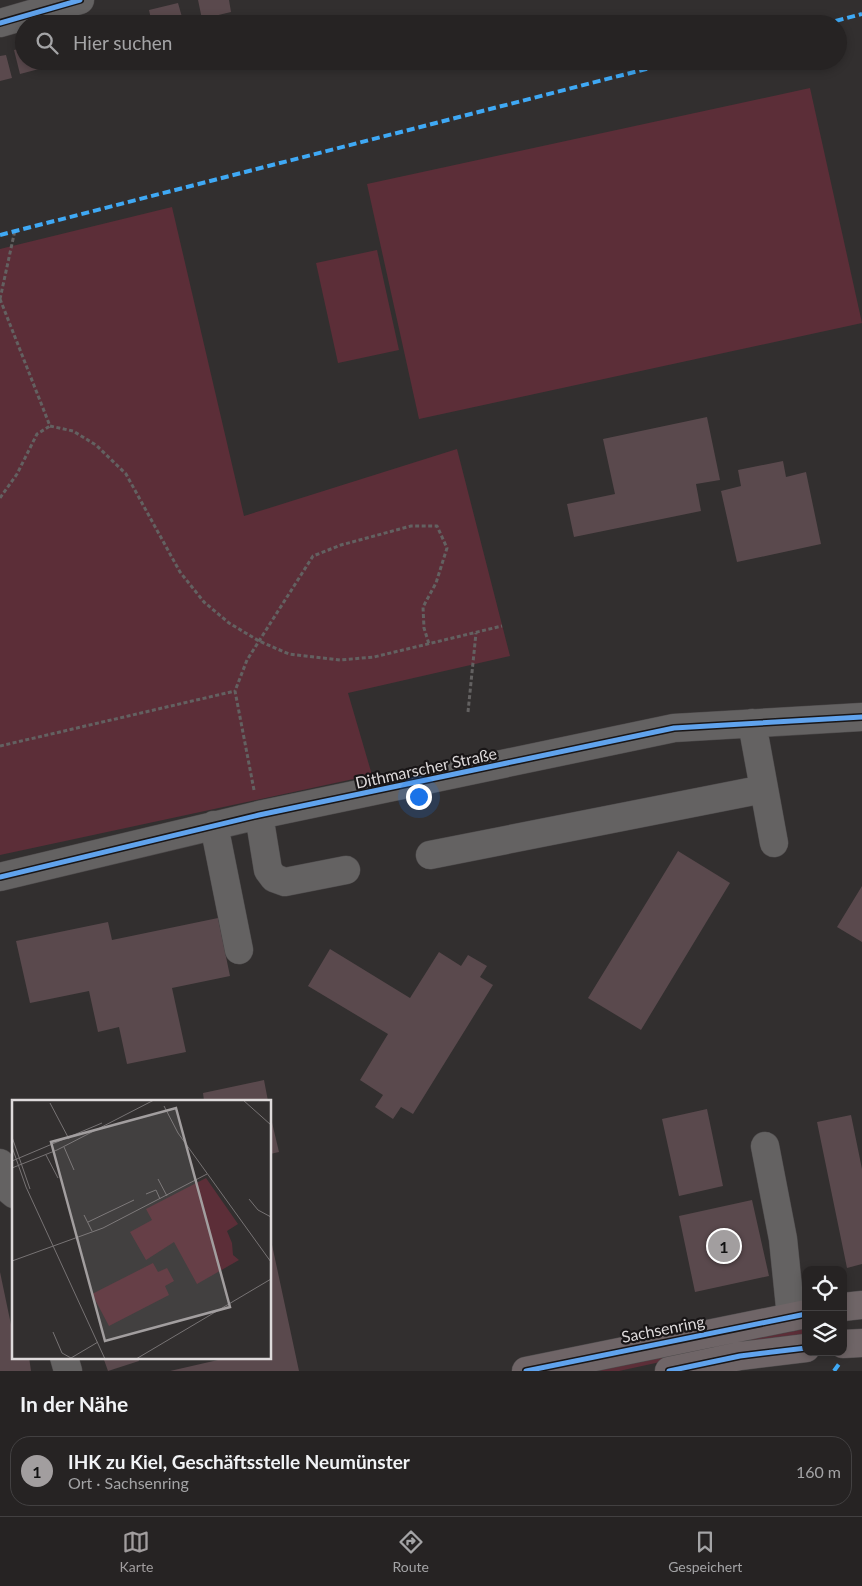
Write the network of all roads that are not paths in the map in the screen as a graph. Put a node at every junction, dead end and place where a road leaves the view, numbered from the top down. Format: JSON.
{"nodes":[{"id":1,"x":80,"y":0,"type":"edge"},
{"id":2,"x":28,"y":15,"type":"edge"},
{"id":3,"x":15,"y":19,"type":"edge"},
{"id":4,"x":0,"y":23,"type":"edge"},
{"id":5,"x":862,"y":717,"type":"edge"},
{"id":6,"x":752,"y":723,"type":"junction"},
{"id":7,"x":764,"y":789,"type":"junction"},
{"id":8,"x":259,"y":815,"type":"junction"},
{"id":9,"x":214,"y":825,"type":"junction"},
{"id":10,"x":774,"y":843,"type":"dead end"},
{"id":11,"x":430,"y":855,"type":"dead end"},
{"id":12,"x":346,"y":870,"type":"dead end"},
{"id":13,"x":0,"y":877,"type":"edge"},
{"id":14,"x":239,"y":950,"type":"dead end"},
{"id":15,"x":765,"y":1146,"type":"dead end"},
{"id":16,"x":0,"y":1163,"type":"edge"},
{"id":17,"x":12,"y":1192,"type":"edge"},
{"id":18,"x":862,"y":1305,"type":"edge"},
{"id":19,"x":847,"y":1307,"type":"edge"},
{"id":20,"x":798,"y":1316,"type":"edge"},
{"id":21,"x":862,"y":1343,"type":"edge"},
{"id":22,"x":847,"y":1344,"type":"edge"},
{"id":23,"x":802,"y":1349,"type":"edge"},
{"id":24,"x":64,"y":1358,"type":"edge"},
{"id":25,"x":742,"y":1364,"type":"edge"},
{"id":26,"x":68,"y":1371,"type":"edge"},
{"id":27,"x":526,"y":1371,"type":"edge"},
{"id":28,"x":668,"y":1371,"type":"edge"}],
"edges":[{"from":1,"to":2,"type":"street"},
{"from":3,"to":4,"type":"street"},
{"from":5,"to":6,"type":"street","name":"Dithmarscher Straße"},
{"from":6,"to":7,"type":"street"},
{"from":6,"to":8,"type":"street","name":"Dithmarscher Straße"},
{"from":7,"to":10,"type":"street"},
{"from":7,"to":11,"type":"street"},
{"from":8,"to":9,"type":"street","name":"Dithmarscher Straße"},
{"from":8,"to":12,"type":"street"},
{"from":9,"to":13,"type":"street","name":"Dithmarscher Straße"},
{"from":9,"to":14,"type":"street"},
{"from":15,"to":20,"type":"street"},
{"from":16,"to":17,"type":"street"},
{"from":18,"to":19,"type":"main road"},
{"from":20,"to":27,"type":"main road","name":"Sachsenring"},
{"from":21,"to":22,"type":"main road"},
{"from":23,"to":25,"type":"main road"},
{"from":24,"to":26,"type":"street"},
{"from":25,"to":28,"type":"main road"}]}
